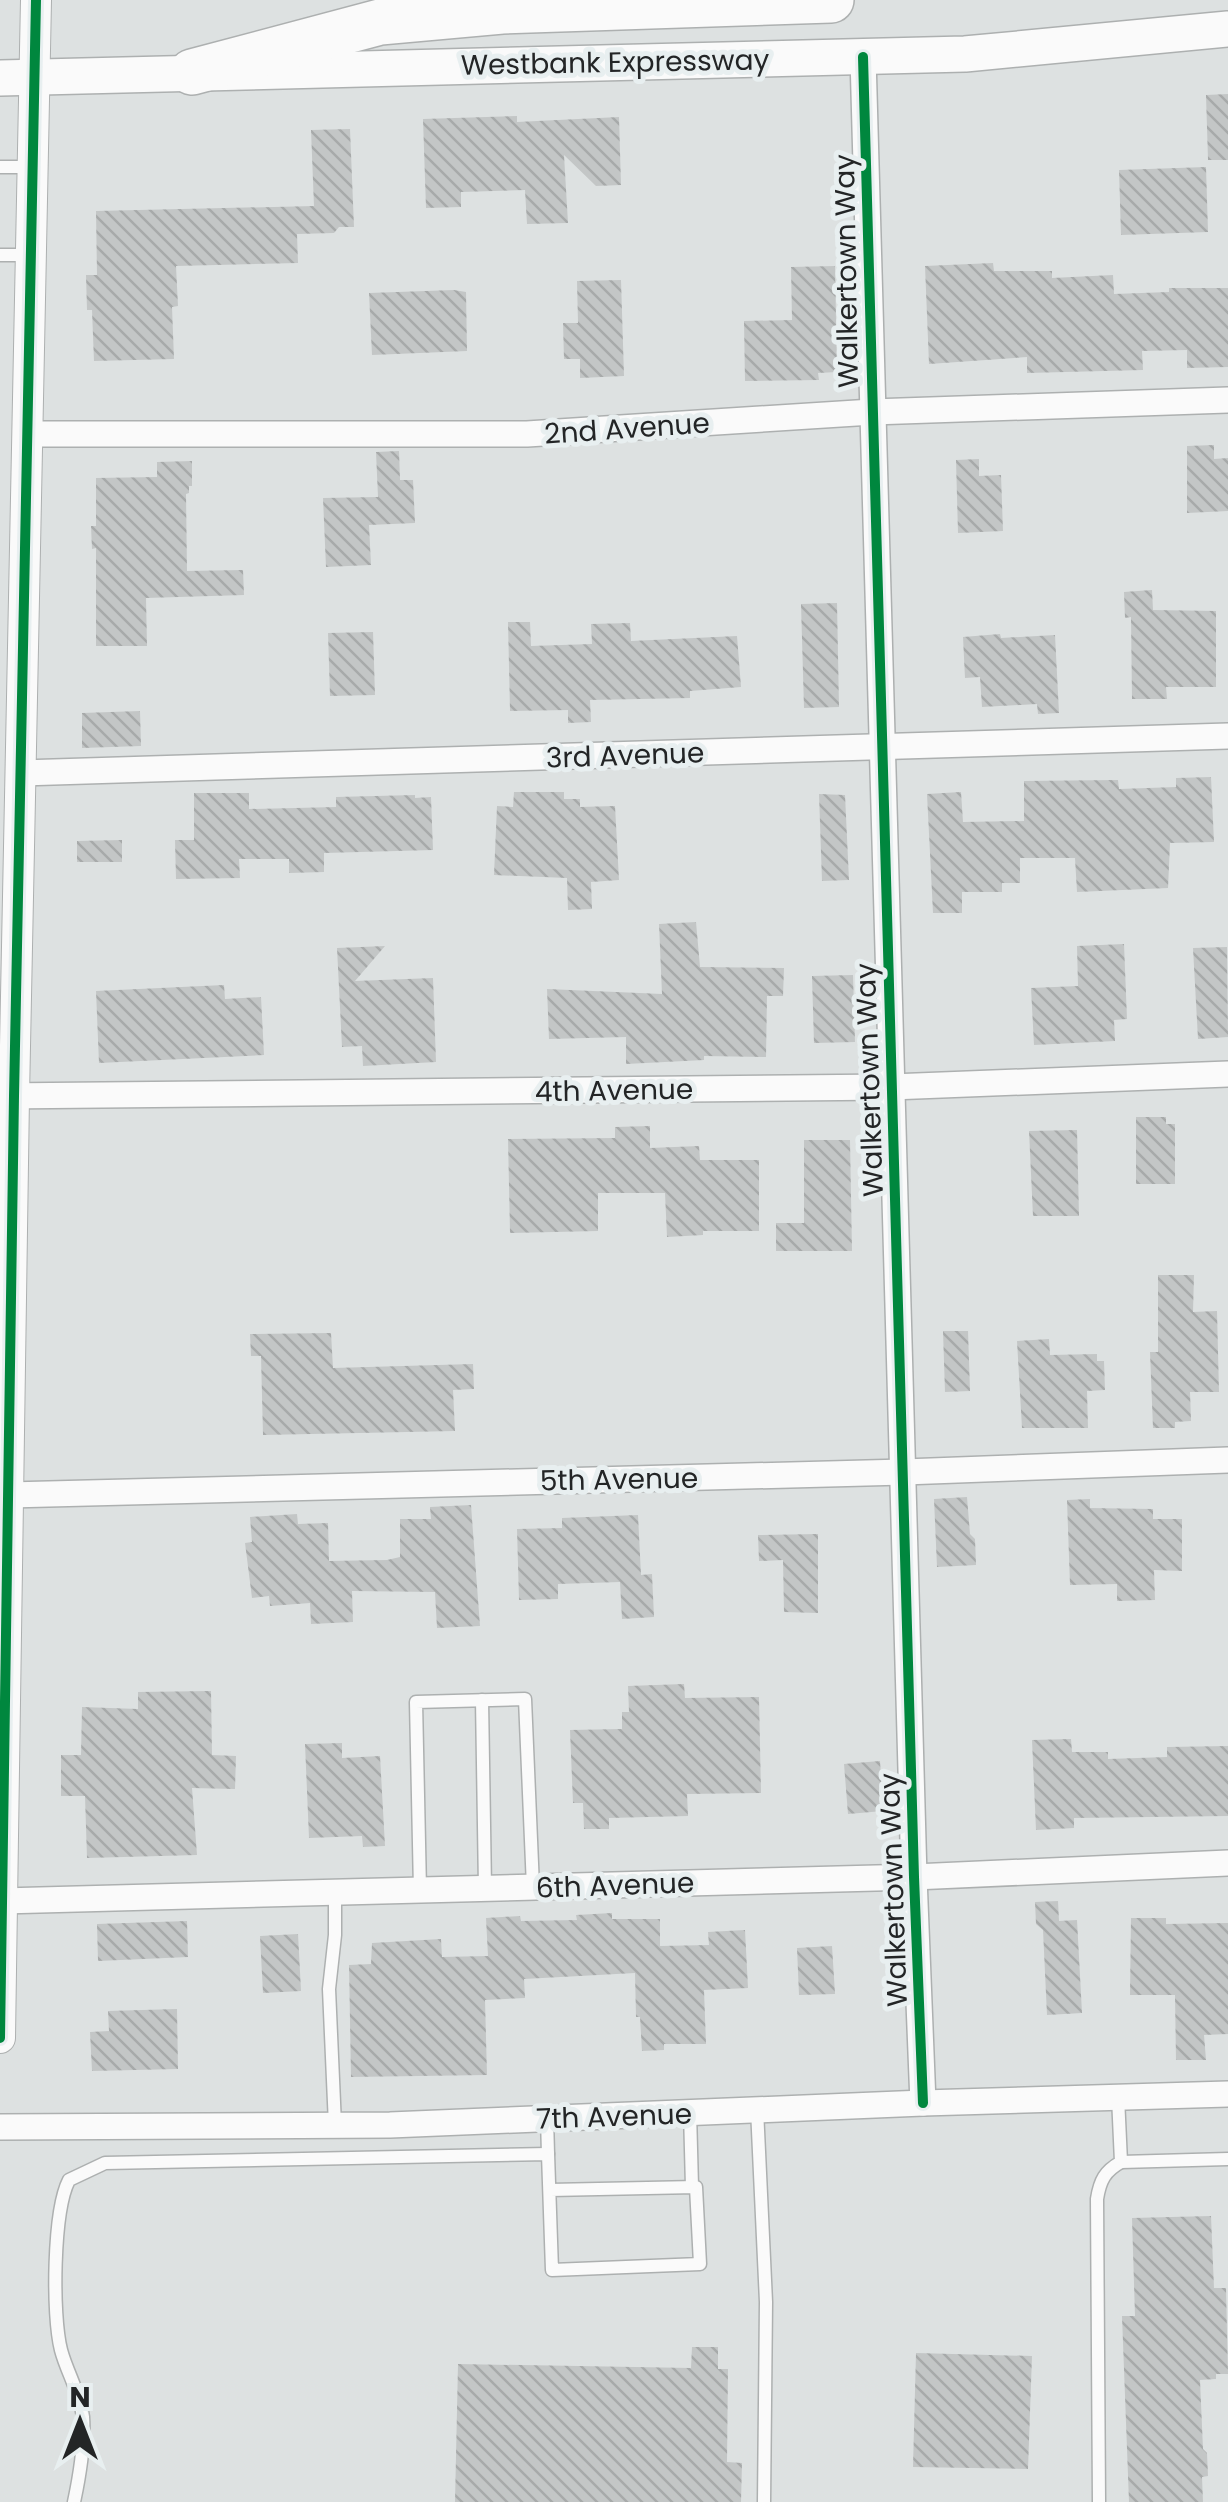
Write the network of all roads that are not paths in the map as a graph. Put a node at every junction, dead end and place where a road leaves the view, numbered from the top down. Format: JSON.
{"nodes":[{"id":1,"x":36,"y":0,"type":"edge"},
{"id":2,"x":831,"y":0,"type":"edge"},
{"id":3,"x":1228,"y":29,"type":"edge"},
{"id":4,"x":862,"y":57,"type":"junction"},
{"id":5,"x":192,"y":72,"type":"junction"},
{"id":6,"x":16,"y":78,"type":"edge"},
{"id":7,"x":0,"y":166,"type":"edge"},
{"id":8,"x":31,"y":167,"type":"junction"},
{"id":9,"x":14,"y":255,"type":"edge"},
{"id":10,"x":1228,"y":400,"type":"edge"},
{"id":11,"x":872,"y":412,"type":"junction"},
{"id":12,"x":26,"y":434,"type":"junction"},
{"id":13,"x":1228,"y":736,"type":"edge"},
{"id":14,"x":881,"y":747,"type":"junction"},
{"id":15,"x":22,"y":772,"type":"junction"},
{"id":16,"x":1228,"y":1074,"type":"edge"},
{"id":17,"x":891,"y":1086,"type":"junction"},
{"id":18,"x":7,"y":1096,"type":"edge"},
{"id":19,"x":1228,"y":1460,"type":"edge"},
{"id":20,"x":904,"y":1472,"type":"junction"},
{"id":21,"x":9,"y":1495,"type":"junction"},
{"id":22,"x":482,"y":1700,"type":"junction"},
{"id":23,"x":1228,"y":1863,"type":"edge"},
{"id":24,"x":914,"y":1877,"type":"junction"},
{"id":25,"x":533,"y":1887,"type":"junction"},
{"id":26,"x":485,"y":1888,"type":"junction"},
{"id":27,"x":420,"y":1890,"type":"junction"},
{"id":28,"x":335,"y":1892,"type":"junction"},
{"id":29,"x":2,"y":1901,"type":"edge"},
{"id":30,"x":0,"y":2030,"type":"edge"},
{"id":31,"x":0,"y":2038,"type":"edge"},
{"id":32,"x":1228,"y":2094,"type":"edge"},
{"id":33,"x":1118,"y":2098,"type":"junction"},
{"id":34,"x":923,"y":2103,"type":"junction"},
{"id":35,"x":757,"y":2110,"type":"junction"},
{"id":36,"x":690,"y":2112,"type":"junction"},
{"id":37,"x":547,"y":2118,"type":"junction"},
{"id":38,"x":335,"y":2125,"type":"junction"},
{"id":39,"x":0,"y":2127,"type":"edge"},
{"id":40,"x":548,"y":2154,"type":"junction"},
{"id":41,"x":1228,"y":2159,"type":"edge"},
{"id":42,"x":1121,"y":2162,"type":"junction"},
{"id":43,"x":692,"y":2186,"type":"junction"},
{"id":44,"x":550,"y":2190,"type":"junction"},
{"id":45,"x":74,"y":2502,"type":"edge"},
{"id":46,"x":764,"y":2502,"type":"edge"},
{"id":47,"x":1099,"y":2502,"type":"edge"}],
"edges":[{"from":1,"to":6,"type":"street"},
{"from":2,"to":5,"type":"highway"},
{"from":3,"to":4,"type":"main road","name":"Westbank Expressway"},
{"from":4,"to":5,"type":"main road","name":"Westbank Expressway"},
{"from":4,"to":11,"type":"street","name":"Walkertown Way"},
{"from":5,"to":6,"type":"main road","name":"Westbank Expressway"},
{"from":6,"to":8,"type":"street"},
{"from":7,"to":8,"type":"lane"},
{"from":8,"to":9,"type":"street"},
{"from":9,"to":12,"type":"street"},
{"from":10,"to":11,"type":"street","name":"2nd Avenue"},
{"from":11,"to":12,"type":"street","name":"2nd Avenue"},
{"from":11,"to":14,"type":"street","name":"Walkertown Way"},
{"from":12,"to":15,"type":"street"},
{"from":13,"to":14,"type":"street","name":"3rd Avenue"},
{"from":14,"to":15,"type":"street","name":"3rd Avenue"},
{"from":14,"to":17,"type":"street","name":"Walkertown Way"},
{"from":15,"to":18,"type":"street"},
{"from":16,"to":17,"type":"street","name":"4th Avenue"},
{"from":17,"to":18,"type":"street","name":"4th Avenue"},
{"from":17,"to":20,"type":"street","name":"Walkertown Way"},
{"from":18,"to":21,"type":"street"},
{"from":19,"to":20,"type":"street","name":"5th Avenue"},
{"from":20,"to":21,"type":"street","name":"5th Avenue"},
{"from":20,"to":24,"type":"street","name":"Walkertown Way"},
{"from":21,"to":29,"type":"street"},
{"from":22,"to":25,"type":"lane"},
{"from":22,"to":26,"type":"lane"},
{"from":22,"to":27,"type":"lane"},
{"from":23,"to":24,"type":"street","name":"6th Avenue"},
{"from":24,"to":25,"type":"street","name":"6th Avenue"},
{"from":24,"to":34,"type":"street","name":"Walkertown Way"},
{"from":25,"to":26,"type":"street","name":"6th Avenue"},
{"from":26,"to":27,"type":"street","name":"6th Avenue"},
{"from":27,"to":28,"type":"street","name":"6th Avenue"},
{"from":28,"to":29,"type":"street","name":"6th Avenue"},
{"from":28,"to":38,"type":"lane"},
{"from":29,"to":30,"type":"street"},
{"from":30,"to":31,"type":"street"},
{"from":32,"to":33,"type":"street","name":"7th Avenue"},
{"from":33,"to":34,"type":"street","name":"7th Avenue"},
{"from":33,"to":42,"type":"lane"},
{"from":34,"to":35,"type":"street","name":"7th Avenue"},
{"from":35,"to":36,"type":"street","name":"7th Avenue"},
{"from":35,"to":46,"type":"lane"},
{"from":36,"to":37,"type":"street","name":"7th Avenue"},
{"from":36,"to":43,"type":"lane"},
{"from":37,"to":38,"type":"street","name":"7th Avenue"},
{"from":37,"to":40,"type":"lane"},
{"from":38,"to":39,"type":"street","name":"7th Avenue"},
{"from":40,"to":44,"type":"lane"},
{"from":40,"to":45,"type":"lane"},
{"from":41,"to":42,"type":"lane"},
{"from":42,"to":47,"type":"lane"},
{"from":43,"to":44,"type":"lane"},
{"from":43,"to":44,"type":"lane"}]}
